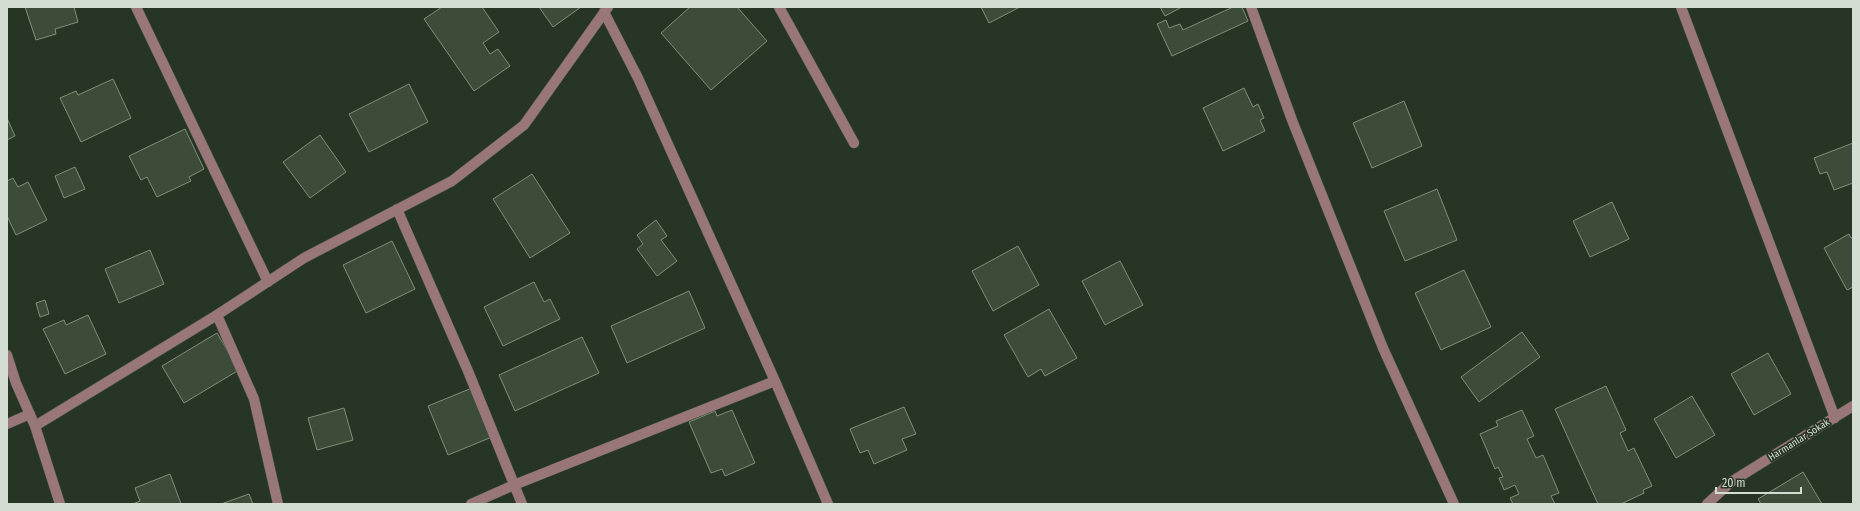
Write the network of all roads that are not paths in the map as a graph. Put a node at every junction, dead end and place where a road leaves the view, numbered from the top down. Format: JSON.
{"nodes":[{"id":1,"x":136,"y":7,"type":"edge"},
{"id":2,"x":779,"y":7,"type":"edge"},
{"id":3,"x":1251,"y":7,"type":"edge"},
{"id":4,"x":1681,"y":7,"type":"edge"},
{"id":5,"x":606,"y":10,"type":"edge"},
{"id":6,"x":854,"y":143,"type":"dead end"},
{"id":7,"x":397,"y":209,"type":"junction"},
{"id":8,"x":268,"y":282,"type":"junction"},
{"id":9,"x":217,"y":315,"type":"junction"},
{"id":10,"x":7,"y":355,"type":"edge"},
{"id":11,"x":775,"y":381,"type":"junction"},
{"id":12,"x":1853,"y":406,"type":"edge"},
{"id":13,"x":30,"y":414,"type":"junction"},
{"id":14,"x":1835,"y":418,"type":"junction"},
{"id":15,"x":7,"y":424,"type":"edge"},
{"id":16,"x":35,"y":426,"type":"junction"},
{"id":17,"x":514,"y":485,"type":"junction"},
{"id":18,"x":60,"y":504,"type":"edge"},
{"id":19,"x":278,"y":504,"type":"edge"},
{"id":20,"x":471,"y":504,"type":"edge"},
{"id":21,"x":522,"y":504,"type":"edge"},
{"id":22,"x":828,"y":504,"type":"edge"},
{"id":23,"x":1454,"y":504,"type":"edge"},
{"id":24,"x":1707,"y":504,"type":"edge"}],
"edges":[{"from":1,"to":8,"type":"street"},
{"from":2,"to":6,"type":"street"},
{"from":3,"to":23,"type":"street"},
{"from":4,"to":14,"type":"street"},
{"from":5,"to":7,"type":"street"},
{"from":5,"to":11,"type":"street"},
{"from":7,"to":8,"type":"street"},
{"from":7,"to":17,"type":"street"},
{"from":8,"to":9,"type":"street"},
{"from":9,"to":16,"type":"street"},
{"from":9,"to":19,"type":"street"},
{"from":10,"to":13,"type":"street"},
{"from":11,"to":17,"type":"street"},
{"from":11,"to":22,"type":"street"},
{"from":12,"to":14,"type":"street","name":"Harmanlar Sokak"},
{"from":13,"to":15,"type":"street"},
{"from":13,"to":16,"type":"street"},
{"from":14,"to":24,"type":"street","name":"Harmanlar Sokak"},
{"from":16,"to":18,"type":"street"},
{"from":17,"to":20,"type":"street"},
{"from":17,"to":21,"type":"street"}]}
